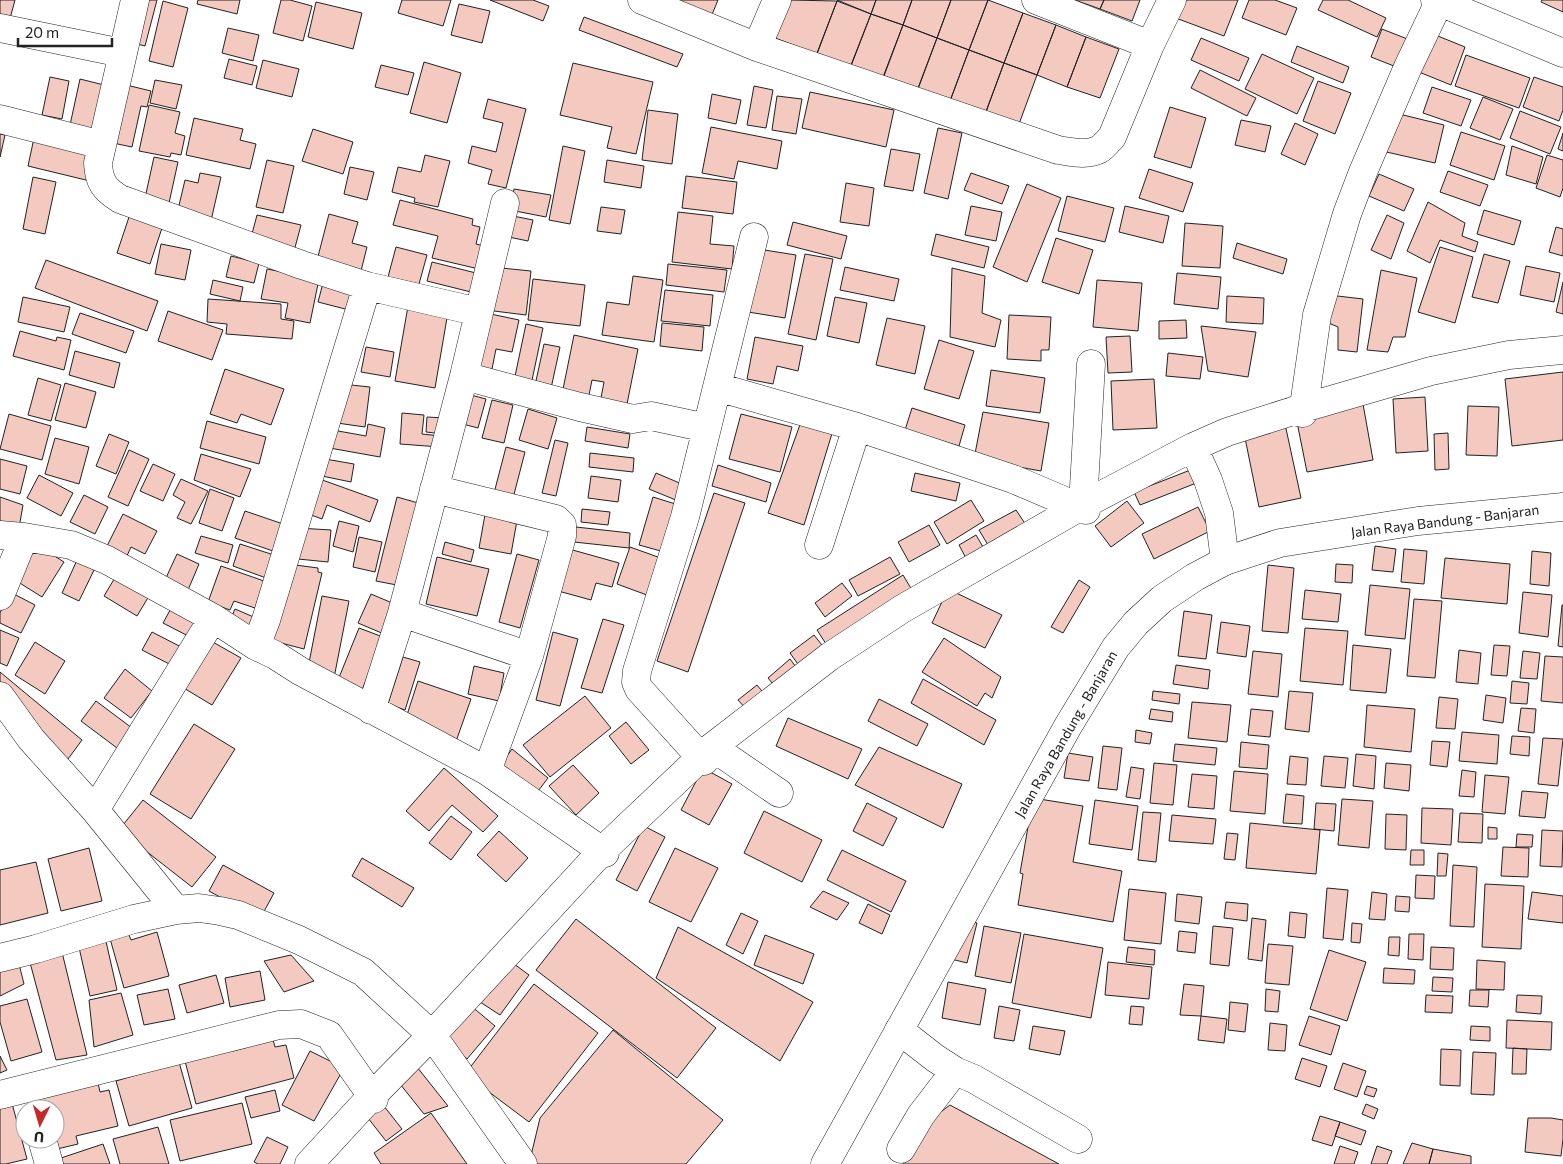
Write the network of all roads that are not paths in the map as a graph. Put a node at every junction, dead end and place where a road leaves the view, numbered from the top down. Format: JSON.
{"nodes":[{"id":1,"x":135,"y":0,"type":"edge"},
{"id":2,"x":642,"y":0,"type":"edge"},
{"id":3,"x":777,"y":0,"type":"edge"},
{"id":4,"x":1036,"y":0,"type":"edge"},
{"id":5,"x":1172,"y":0,"type":"edge"},
{"id":6,"x":1438,"y":1,"type":"edge"},
{"id":7,"x":0,"y":28,"type":"edge"},
{"id":8,"x":1150,"y":45,"type":"junction"},
{"id":9,"x":757,"y":47,"type":"junction"},
{"id":10,"x":122,"y":53,"type":"junction"},
{"id":11,"x":1563,"y":53,"type":"edge"},
{"id":12,"x":0,"y":119,"type":"edge"},
{"id":13,"x":102,"y":145,"type":"junction"},
{"id":14,"x":504,"y":203,"type":"dead end"},
{"id":15,"x":754,"y":236,"type":"dead end"},
{"id":16,"x":367,"y":286,"type":"junction"},
{"id":17,"x":479,"y":312,"type":"junction"},
{"id":18,"x":1563,"y":350,"type":"edge"},
{"id":19,"x":1091,"y":364,"type":"dead end"},
{"id":20,"x":464,"y":376,"type":"junction"},
{"id":21,"x":717,"y":387,"type":"junction"},
{"id":22,"x":1293,"y":411,"type":"junction"},
{"id":23,"x":857,"y":427,"type":"junction"},
{"id":24,"x":707,"y":428,"type":"junction"},
{"id":25,"x":1193,"y":448,"type":"junction"},
{"id":26,"x":434,"y":489,"type":"junction"},
{"id":27,"x":1083,"y":505,"type":"junction"},
{"id":28,"x":1563,"y":507,"type":"edge"},
{"id":29,"x":12,"y":536,"type":"edge"},
{"id":30,"x":819,"y":545,"type":"dead end"},
{"id":31,"x":1225,"y":561,"type":"junction"},
{"id":32,"x":0,"y":596,"type":"edge"},
{"id":33,"x":402,"y":613,"type":"junction"},
{"id":34,"x":213,"y":618,"type":"junction"},
{"id":35,"x":256,"y":646,"type":"junction"},
{"id":36,"x":529,"y":656,"type":"junction"},
{"id":37,"x":0,"y":696,"type":"edge"},
{"id":38,"x":371,"y":710,"type":"junction"},
{"id":39,"x":706,"y":753,"type":"junction"},
{"id":40,"x":487,"y":771,"type":"junction"},
{"id":41,"x":779,"y":793,"type":"dead end"},
{"id":42,"x":95,"y":810,"type":"junction"},
{"id":43,"x":603,"y":850,"type":"junction"},
{"id":44,"x":176,"y":910,"type":"junction"},
{"id":45,"x":0,"y":958,"type":"edge"},
{"id":46,"x":899,"y":1030,"type":"junction"},
{"id":47,"x":432,"y":1035,"type":"junction"},
{"id":48,"x":955,"y":1071,"type":"junction"},
{"id":49,"x":0,"y":1095,"type":"edge"},
{"id":50,"x":32,"y":1098,"type":"edge"},
{"id":51,"x":370,"y":1098,"type":"junction"},
{"id":52,"x":1078,"y":1139,"type":"dead end"},
{"id":53,"x":45,"y":1149,"type":"edge"},
{"id":54,"x":900,"y":1149,"type":"dead end"},
{"id":55,"x":49,"y":1164,"type":"edge"},
{"id":56,"x":309,"y":1164,"type":"edge"},
{"id":57,"x":523,"y":1164,"type":"edge"},
{"id":58,"x":825,"y":1164,"type":"edge"}],
"edges":[{"from":1,"to":10,"type":"street"},
{"from":2,"to":9,"type":"street"},
{"from":3,"to":9,"type":"street"},
{"from":4,"to":8,"type":"street"},
{"from":5,"to":8,"type":"street"},
{"from":6,"to":11,"type":"street"},
{"from":6,"to":22,"type":"street"},
{"from":7,"to":10,"type":"street"},
{"from":8,"to":9,"type":"street"},
{"from":10,"to":13,"type":"street"},
{"from":12,"to":13,"type":"street"},
{"from":13,"to":16,"type":"street"},
{"from":14,"to":17,"type":"street"},
{"from":15,"to":21,"type":"street"},
{"from":16,"to":17,"type":"street"},
{"from":16,"to":35,"type":"street"},
{"from":17,"to":20,"type":"street"},
{"from":18,"to":22,"type":"street"},
{"from":19,"to":27,"type":"street"},
{"from":20,"to":24,"type":"street"},
{"from":20,"to":26,"type":"street"},
{"from":21,"to":23,"type":"street"},
{"from":21,"to":24,"type":"street"},
{"from":22,"to":25,"type":"street"},
{"from":23,"to":27,"type":"street"},
{"from":23,"to":30,"type":"street"},
{"from":24,"to":39,"type":"street"},
{"from":25,"to":27,"type":"street"},
{"from":25,"to":31,"type":"street"},
{"from":26,"to":33,"type":"street"},
{"from":26,"to":36,"type":"street"},
{"from":27,"to":39,"type":"street"},
{"from":28,"to":31,"type":"street","name":"Jalan Raya Bandung - Banjaran"},
{"from":29,"to":32,"type":"street"},
{"from":29,"to":34,"type":"street"},
{"from":31,"to":46,"type":"street","name":"Jalan Raya Bandung - Banjaran"},
{"from":33,"to":36,"type":"street"},
{"from":33,"to":38,"type":"street"},
{"from":34,"to":35,"type":"street"},
{"from":34,"to":42,"type":"street"},
{"from":35,"to":38,"type":"street"},
{"from":36,"to":40,"type":"street"},
{"from":37,"to":42,"type":"street"},
{"from":38,"to":40,"type":"street"},
{"from":39,"to":41,"type":"street"},
{"from":39,"to":43,"type":"street"},
{"from":40,"to":43,"type":"street"},
{"from":42,"to":44,"type":"street"},
{"from":43,"to":47,"type":"street"},
{"from":44,"to":45,"type":"street"},
{"from":44,"to":47,"type":"street"},
{"from":46,"to":48,"type":"street"},
{"from":46,"to":58,"type":"street","name":"Jalan Raya Bandung - Banjaran"},
{"from":47,"to":51,"type":"street"},
{"from":47,"to":57,"type":"street"},
{"from":48,"to":52,"type":"street"},
{"from":48,"to":54,"type":"street"},
{"from":49,"to":50,"type":"street"},
{"from":50,"to":51,"type":"street"},
{"from":51,"to":56,"type":"street"},
{"from":53,"to":55,"type":"street"}]}
